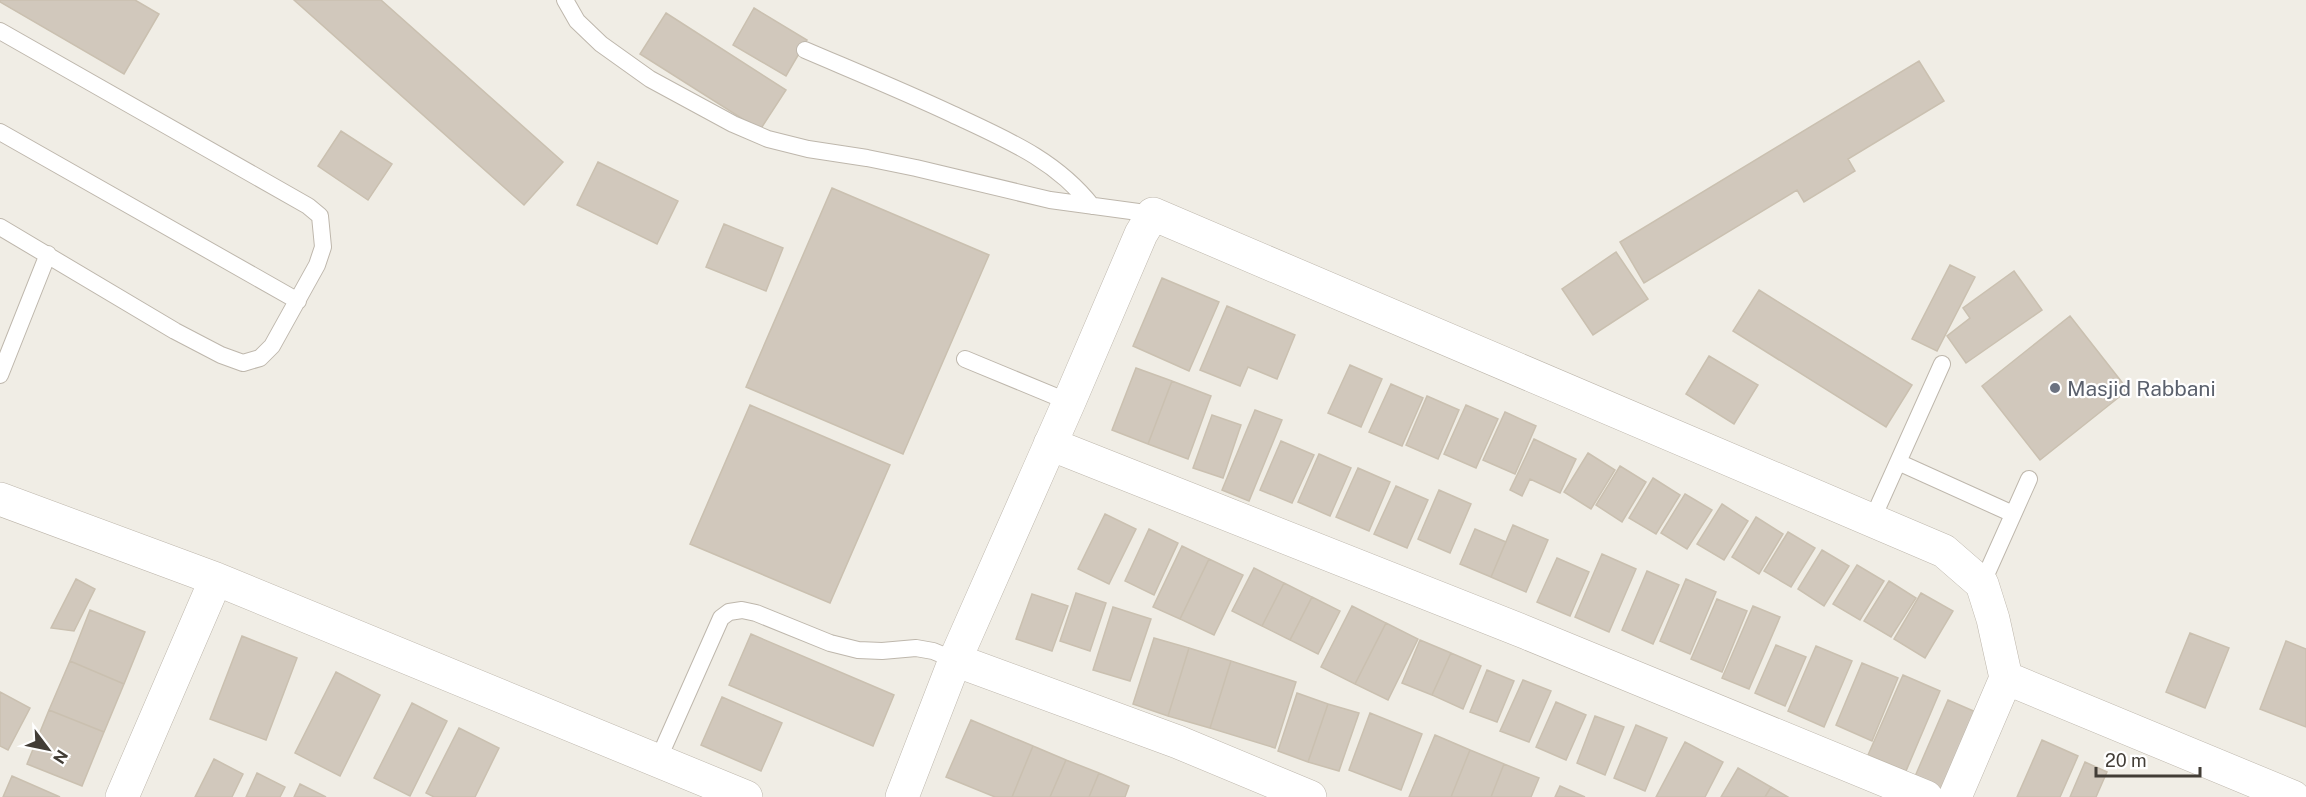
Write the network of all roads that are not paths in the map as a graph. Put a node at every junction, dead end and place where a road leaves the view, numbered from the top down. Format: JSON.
{"nodes":[{"id":1,"x":565,"y":0,"type":"edge"},
{"id":2,"x":0,"y":31,"type":"edge"},
{"id":3,"x":805,"y":50,"type":"dead end"},
{"id":4,"x":0,"y":132,"type":"edge"},
{"id":5,"x":1092,"y":206,"type":"junction"},
{"id":6,"x":1153,"y":214,"type":"junction"},
{"id":7,"x":0,"y":227,"type":"edge"},
{"id":8,"x":48,"y":254,"type":"junction"},
{"id":9,"x":298,"y":301,"type":"junction"},
{"id":10,"x":965,"y":359,"type":"dead end"},
{"id":11,"x":1942,"y":364,"type":"dead end"},
{"id":12,"x":0,"y":375,"type":"edge"},
{"id":13,"x":1069,"y":402,"type":"junction"},
{"id":14,"x":1050,"y":444,"type":"junction"},
{"id":15,"x":1898,"y":462,"type":"junction"},
{"id":16,"x":2029,"y":479,"type":"dead end"},
{"id":17,"x":0,"y":499,"type":"edge"},
{"id":18,"x":2013,"y":514,"type":"junction"},
{"id":19,"x":1872,"y":520,"type":"junction"},
{"id":20,"x":216,"y":579,"type":"junction"},
{"id":21,"x":1982,"y":584,"type":"junction"},
{"id":22,"x":956,"y":660,"type":"junction"},
{"id":23,"x":2006,"y":678,"type":"junction"},
{"id":24,"x":658,"y":760,"type":"junction"},
{"id":25,"x":122,"y":797,"type":"edge"},
{"id":26,"x":746,"y":797,"type":"edge"},
{"id":27,"x":902,"y":797,"type":"edge"},
{"id":28,"x":1310,"y":797,"type":"edge"},
{"id":29,"x":1926,"y":797,"type":"edge"},
{"id":30,"x":1955,"y":797,"type":"edge"},
{"id":31,"x":2293,"y":797,"type":"edge"}],
"edges":[{"from":1,"to":5,"type":"lane"},
{"from":2,"to":9,"type":"lane"},
{"from":3,"to":5,"type":"lane"},
{"from":4,"to":9,"type":"lane"},
{"from":5,"to":6,"type":"lane"},
{"from":6,"to":13,"type":"street"},
{"from":6,"to":19,"type":"street"},
{"from":7,"to":8,"type":"lane"},
{"from":8,"to":9,"type":"lane"},
{"from":8,"to":12,"type":"lane"},
{"from":10,"to":13,"type":"lane"},
{"from":11,"to":15,"type":"lane"},
{"from":13,"to":14,"type":"street"},
{"from":14,"to":22,"type":"street"},
{"from":14,"to":29,"type":"street"},
{"from":15,"to":18,"type":"lane"},
{"from":15,"to":19,"type":"lane"},
{"from":16,"to":18,"type":"lane"},
{"from":17,"to":20,"type":"street"},
{"from":18,"to":21,"type":"lane"},
{"from":19,"to":21,"type":"street"},
{"from":20,"to":24,"type":"street"},
{"from":20,"to":25,"type":"street"},
{"from":21,"to":23,"type":"street"},
{"from":22,"to":24,"type":"lane"},
{"from":22,"to":27,"type":"street"},
{"from":22,"to":28,"type":"street"},
{"from":23,"to":30,"type":"street"},
{"from":23,"to":31,"type":"street"},
{"from":24,"to":26,"type":"street"}]}
